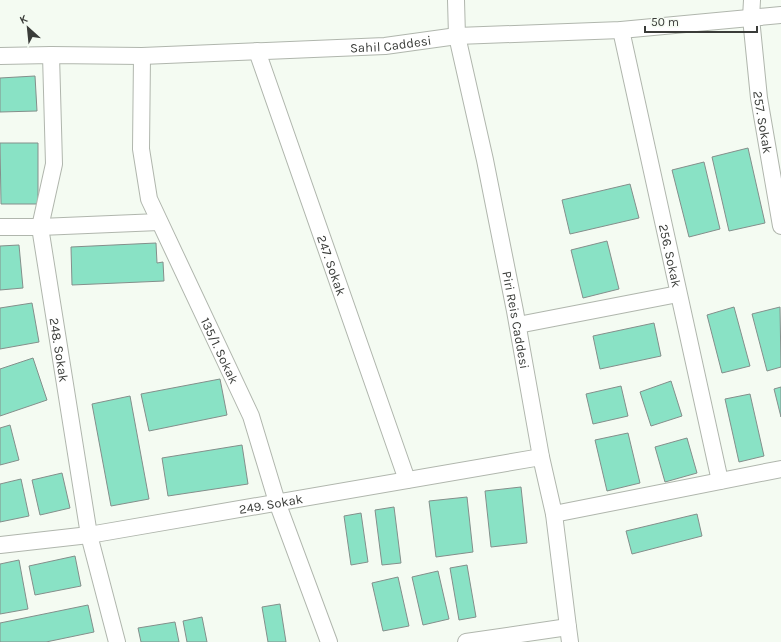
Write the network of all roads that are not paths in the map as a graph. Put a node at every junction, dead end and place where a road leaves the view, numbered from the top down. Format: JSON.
{"nodes":[{"id":1,"x":456,"y":0,"type":"edge"},
{"id":2,"x":752,"y":0,"type":"edge"},
{"id":3,"x":781,"y":15,"type":"edge"},
{"id":4,"x":751,"y":18,"type":"junction"},
{"id":5,"x":621,"y":30,"type":"junction"},
{"id":6,"x":457,"y":36,"type":"junction"},
{"id":7,"x":257,"y":51,"type":"junction"},
{"id":8,"x":51,"y":55,"type":"junction"},
{"id":9,"x":0,"y":56,"type":"edge"},
{"id":10,"x":142,"y":56,"type":"junction"},
{"id":11,"x":159,"y":222,"type":"junction"},
{"id":12,"x":781,"y":226,"type":"edge"},
{"id":13,"x":0,"y":227,"type":"edge"},
{"id":14,"x":40,"y":227,"type":"junction"},
{"id":15,"x":678,"y":294,"type":"junction"},
{"id":16,"x":518,"y":325,"type":"junction"},
{"id":17,"x":541,"y":457,"type":"junction"},
{"id":18,"x":781,"y":469,"type":"edge"},
{"id":19,"x":407,"y":480,"type":"junction"},
{"id":20,"x":720,"y":481,"type":"junction"},
{"id":21,"x":277,"y":502,"type":"junction"},
{"id":22,"x":554,"y":514,"type":"junction"},
{"id":23,"x":90,"y":535,"type":"junction"},
{"id":24,"x":0,"y":545,"type":"edge"},
{"id":25,"x":569,"y":635,"type":"edge"},
{"id":26,"x":117,"y":642,"type":"edge"},
{"id":27,"x":329,"y":642,"type":"edge"},
{"id":28,"x":466,"y":642,"type":"edge"}],
"edges":[{"from":1,"to":6,"type":"street","name":"Piri Reis Caddesi"},
{"from":2,"to":4,"type":"street","name":"257. Sokak"},
{"from":3,"to":4,"type":"street","name":"Sahil Caddesi"},
{"from":4,"to":5,"type":"street","name":"Sahil Caddesi"},
{"from":4,"to":12,"type":"street","name":"257. Sokak"},
{"from":5,"to":6,"type":"street","name":"Sahil Caddesi"},
{"from":5,"to":15,"type":"street","name":"256. Sokak"},
{"from":6,"to":7,"type":"street","name":"Sahil Caddesi"},
{"from":6,"to":16,"type":"street","name":"Piri Reis Caddesi"},
{"from":7,"to":10,"type":"street","name":"Sahil Caddesi"},
{"from":7,"to":19,"type":"street","name":"247. Sokak"},
{"from":8,"to":9,"type":"street","name":"Sahil Caddesi"},
{"from":8,"to":10,"type":"street","name":"Sahil Caddesi"},
{"from":8,"to":14,"type":"street","name":"248. Sokak"},
{"from":10,"to":11,"type":"street","name":"135/1. Sokak"},
{"from":11,"to":14,"type":"street"},
{"from":11,"to":21,"type":"street","name":"135/1. Sokak"},
{"from":13,"to":14,"type":"street"},
{"from":14,"to":23,"type":"street","name":"248. Sokak"},
{"from":15,"to":16,"type":"street"},
{"from":15,"to":20,"type":"street","name":"256. Sokak"},
{"from":16,"to":17,"type":"street","name":"Piri Reis Caddesi"},
{"from":17,"to":19,"type":"street","name":"249. Sokak"},
{"from":17,"to":22,"type":"street","name":"Piri Reis Caddesi"},
{"from":18,"to":20,"type":"street"},
{"from":19,"to":21,"type":"street","name":"249. Sokak"},
{"from":20,"to":22,"type":"street"},
{"from":21,"to":23,"type":"street","name":"249. Sokak"},
{"from":21,"to":27,"type":"street","name":"135/1. Sokak"},
{"from":22,"to":25,"type":"street","name":"Piri Reis Caddesi"},
{"from":23,"to":24,"type":"street","name":"249. Sokak"},
{"from":23,"to":26,"type":"street","name":"248. Sokak"},
{"from":25,"to":28,"type":"street"}]}
